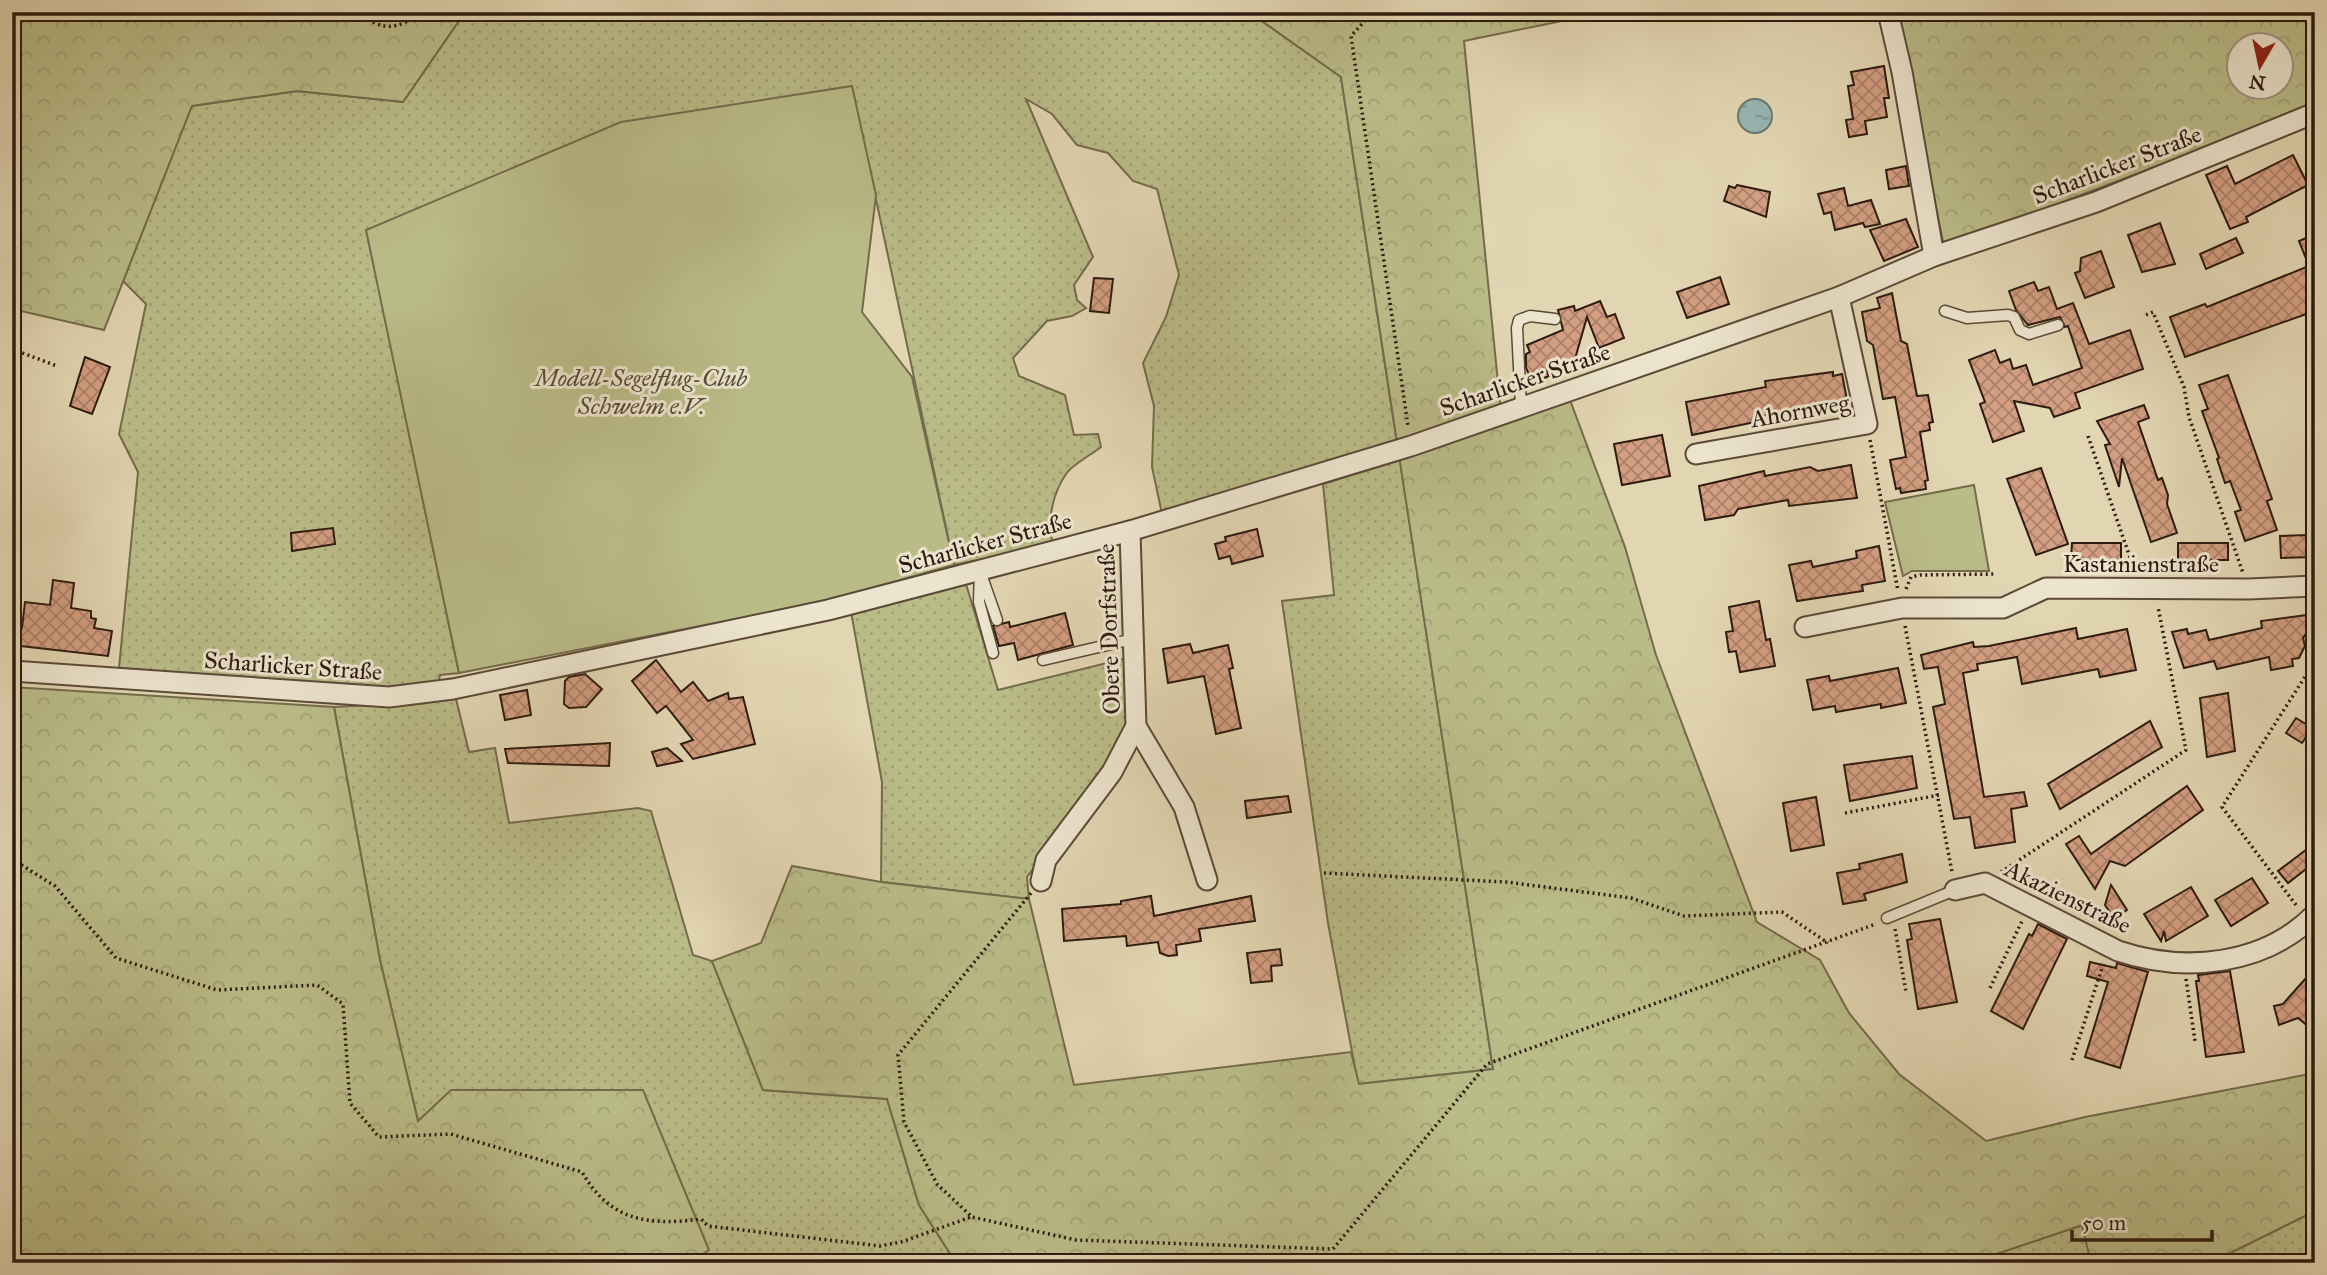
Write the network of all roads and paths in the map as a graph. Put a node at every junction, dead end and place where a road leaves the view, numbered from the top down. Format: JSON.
{"nodes":[{"id":1,"x":360,"y":12,"type":"edge"},
{"id":2,"x":419,"y":12,"type":"edge"},
{"id":3,"x":1373,"y":12,"type":"edge"},
{"id":4,"x":1888,"y":12,"type":"edge"},
{"id":5,"x":2315,"y":113,"type":"edge"},
{"id":6,"x":1934,"y":256,"type":"junction"},
{"id":7,"x":1839,"y":297,"type":"junction"},
{"id":8,"x":1945,"y":311,"type":"dead end"},
{"id":9,"x":2146,"y":315,"type":"dead end"},
{"id":10,"x":1555,"y":318,"type":"dead end"},
{"id":11,"x":2058,"y":325,"type":"dead end"},
{"id":12,"x":12,"y":349,"type":"edge"},
{"id":13,"x":57,"y":366,"type":"dead end"},
{"id":14,"x":1521,"y":407,"type":"junction"},
{"id":15,"x":1867,"y":424,"type":"junction"},
{"id":16,"x":2088,"y":436,"type":"dead end"},
{"id":17,"x":1411,"y":446,"type":"junction"},
{"id":18,"x":1696,"y":454,"type":"dead end"},
{"id":19,"x":1130,"y":531,"type":"junction"},
{"id":20,"x":980,"y":570,"type":"junction"},
{"id":21,"x":1996,"y":574,"type":"dead end"},
{"id":22,"x":2315,"y":586,"type":"edge"},
{"id":23,"x":1898,"y":587,"type":"dead end"},
{"id":24,"x":2147,"y":588,"type":"junction"},
{"id":25,"x":2249,"y":589,"type":"junction"},
{"id":26,"x":1899,"y":595,"type":"dead end"},
{"id":27,"x":997,"y":620,"type":"dead end"},
{"id":28,"x":1805,"y":627,"type":"dead end"},
{"id":29,"x":1906,"y":634,"type":"dead end"},
{"id":30,"x":1133,"y":639,"type":"junction"},
{"id":31,"x":993,"y":653,"type":"dead end"},
{"id":32,"x":1044,"y":660,"type":"dead end"},
{"id":33,"x":2315,"y":661,"type":"edge"},
{"id":34,"x":12,"y":671,"type":"edge"},
{"id":35,"x":1136,"y":726,"type":"junction"},
{"id":36,"x":1939,"y":795,"type":"junction"},
{"id":37,"x":1845,"y":813,"type":"dead end"},
{"id":38,"x":12,"y":859,"type":"edge"},
{"id":39,"x":1324,"y":873,"type":"dead end"},
{"id":40,"x":1207,"y":880,"type":"dead end"},
{"id":41,"x":1041,"y":881,"type":"joint"},
{"id":42,"x":1985,"y":883,"type":"junction"},
{"id":43,"x":1955,"y":890,"type":"junction"},
{"id":44,"x":2029,"y":906,"type":"junction"},
{"id":45,"x":1890,"y":917,"type":"junction"},
{"id":46,"x":2311,"y":918,"type":"edge"},
{"id":47,"x":1828,"y":943,"type":"junction"},
{"id":48,"x":2109,"y":947,"type":"junction"},
{"id":49,"x":2184,"y":964,"type":"junction"},
{"id":50,"x":1990,"y":988,"type":"dead end"},
{"id":51,"x":1906,"y":992,"type":"dead end"},
{"id":52,"x":2195,"y":1041,"type":"dead end"},
{"id":53,"x":2072,"y":1060,"type":"dead end"},
{"id":54,"x":972,"y":1217,"type":"junction"}],
"edges":[{"from":1,"to":2,"type":"path"},
{"from":3,"to":17,"type":"path"},
{"from":4,"to":6,"type":"street"},
{"from":5,"to":6,"type":"street","name":"Scharlicker Straße"},
{"from":6,"to":7,"type":"street","name":"Scharlicker Straße"},
{"from":7,"to":14,"type":"street","name":"Scharlicker Straße"},
{"from":7,"to":15,"type":"street","name":"Ahornweg"},
{"from":8,"to":11,"type":"lane"},
{"from":9,"to":25,"type":"path"},
{"from":10,"to":14,"type":"lane"},
{"from":12,"to":13,"type":"path"},
{"from":14,"to":17,"type":"street","name":"Scharlicker Straße"},
{"from":15,"to":18,"type":"street","name":"Ahornweg"},
{"from":15,"to":23,"type":"path"},
{"from":16,"to":24,"type":"path"},
{"from":17,"to":19,"type":"street","name":"Scharlicker Straße"},
{"from":19,"to":20,"type":"street","name":"Scharlicker Straße"},
{"from":19,"to":30,"type":"street","name":"Obere Dorfstraße"},
{"from":20,"to":27,"type":"lane"},
{"from":20,"to":31,"type":"lane"},
{"from":20,"to":34,"type":"street","name":"Scharlicker Straße"},
{"from":21,"to":26,"type":"path"},
{"from":22,"to":25,"type":"street","name":"Kastanienstraße"},
{"from":24,"to":25,"type":"street","name":"Kastanienstraße"},
{"from":24,"to":28,"type":"street","name":"Kastanienstraße"},
{"from":24,"to":42,"type":"path"},
{"from":29,"to":36,"type":"path"},
{"from":30,"to":32,"type":"lane"},
{"from":30,"to":35,"type":"street","name":"Obere Dorfstraße"},
{"from":33,"to":46,"type":"path"},
{"from":35,"to":40,"type":"street","name":"Obere Dorfstraße"},
{"from":35,"to":41,"type":"street","name":"Obere Dorfstraße"},
{"from":36,"to":37,"type":"path"},
{"from":36,"to":43,"type":"path"},
{"from":38,"to":54,"type":"path"},
{"from":39,"to":47,"type":"path"},
{"from":41,"to":54,"type":"path"},
{"from":42,"to":43,"type":"street","name":"Akazienstraße"},
{"from":42,"to":44,"type":"street","name":"Akazienstraße"},
{"from":43,"to":45,"type":"lane"},
{"from":44,"to":48,"type":"street","name":"Akazienstraße"},
{"from":44,"to":50,"type":"path"},
{"from":45,"to":47,"type":"path"},
{"from":45,"to":51,"type":"path"},
{"from":46,"to":49,"type":"street","name":"Akazienstraße"},
{"from":47,"to":54,"type":"path"},
{"from":48,"to":49,"type":"street","name":"Akazienstraße"},
{"from":48,"to":53,"type":"path"},
{"from":49,"to":52,"type":"path"}]}
